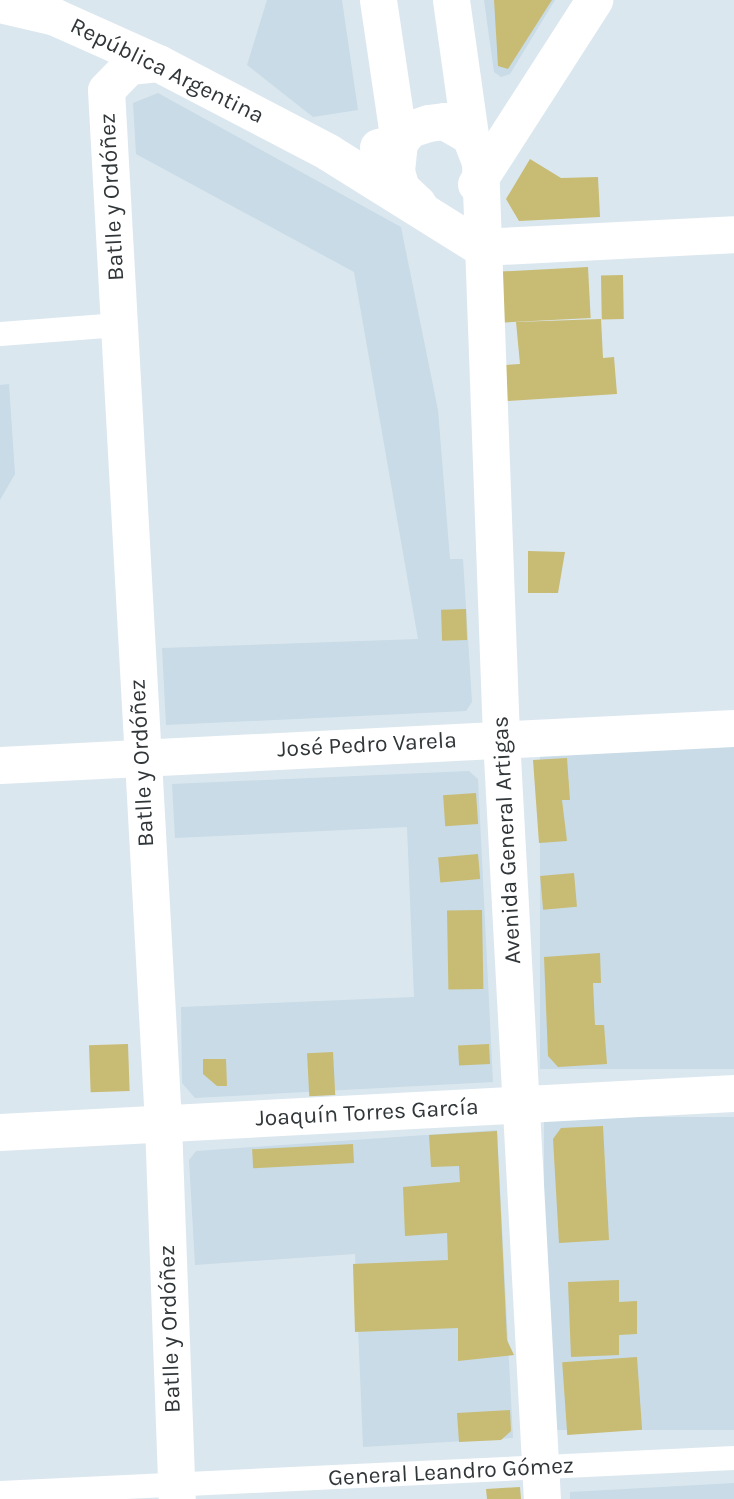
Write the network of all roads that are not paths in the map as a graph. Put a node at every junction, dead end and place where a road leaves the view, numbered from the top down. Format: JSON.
{"nodes":[{"id":1,"x":378,"y":0,"type":"edge"},
{"id":2,"x":451,"y":0,"type":"edge"},
{"id":3,"x":594,"y":0,"type":"edge"},
{"id":4,"x":0,"y":5,"type":"edge"},
{"id":5,"x":87,"y":32,"type":"junction"},
{"id":6,"x":158,"y":63,"type":"junction"},
{"id":7,"x":106,"y":90,"type":"junction"},
{"id":8,"x":528,"y":108,"type":"junction"},
{"id":9,"x":470,"y":136,"type":"junction"},
{"id":10,"x":399,"y":142,"type":"junction"},
{"id":11,"x":328,"y":152,"type":"junction"},
{"id":12,"x":478,"y":181,"type":"junction"},
{"id":13,"x":421,"y":206,"type":"junction"},
{"id":14,"x":734,"y":234,"type":"edge"},
{"id":15,"x":480,"y":247,"type":"junction"},
{"id":16,"x":119,"y":325,"type":"junction"},
{"id":17,"x":0,"y":334,"type":"edge"},
{"id":18,"x":734,"y":728,"type":"edge"},
{"id":19,"x":501,"y":738,"type":"junction"},
{"id":20,"x":141,"y":757,"type":"junction"},
{"id":21,"x":0,"y":765,"type":"edge"},
{"id":22,"x":734,"y":1093,"type":"edge"},
{"id":23,"x":520,"y":1104,"type":"junction"},
{"id":24,"x":163,"y":1124,"type":"junction"},
{"id":25,"x":0,"y":1132,"type":"edge"},
{"id":26,"x":734,"y":1458,"type":"edge"},
{"id":27,"x":541,"y":1483,"type":"edge"},
{"id":28,"x":177,"y":1492,"type":"edge"},
{"id":29,"x":0,"y":1493,"type":"edge"}],
"edges":[{"from":1,"to":10,"type":"street"},
{"from":2,"to":9,"type":"street"},
{"from":3,"to":8,"type":"street"},
{"from":4,"to":5,"type":"street","name":"República Argentina"},
{"from":5,"to":6,"type":"street","name":"República Argentina"},
{"from":5,"to":7,"type":"street"},
{"from":6,"to":7,"type":"street","name":"Batlle y Ordóñez"},
{"from":6,"to":11,"type":"street","name":"República Argentina"},
{"from":7,"to":16,"type":"street","name":"Batlle y Ordóñez"},
{"from":8,"to":9,"type":"street"},
{"from":8,"to":12,"type":"street"},
{"from":9,"to":10,"type":"street"},
{"from":9,"to":12,"type":"street"},
{"from":10,"to":11,"type":"street"},
{"from":10,"to":13,"type":"street"},
{"from":11,"to":13,"type":"street","name":"República Argentina"},
{"from":12,"to":13,"type":"street"},
{"from":12,"to":15,"type":"street","name":"Avenida General Artigas"},
{"from":13,"to":15,"type":"street","name":"República Argentina"},
{"from":14,"to":15,"type":"street"},
{"from":15,"to":19,"type":"street","name":"Avenida General Artigas"},
{"from":16,"to":17,"type":"street"},
{"from":16,"to":20,"type":"street","name":"Batlle y Ordóñez"},
{"from":18,"to":19,"type":"street","name":"José Pedro Varela"},
{"from":19,"to":20,"type":"street","name":"José Pedro Varela"},
{"from":19,"to":23,"type":"street","name":"Avenida General Artigas"},
{"from":20,"to":21,"type":"street","name":"José Pedro Varela"},
{"from":20,"to":24,"type":"street","name":"Batlle y Ordóñez"},
{"from":22,"to":23,"type":"street","name":"Joaquín Torres García"},
{"from":23,"to":24,"type":"street","name":"Joaquín Torres García"},
{"from":23,"to":27,"type":"street","name":"Avenida General Artigas"},
{"from":24,"to":25,"type":"street","name":"Joaquín Torres García"},
{"from":24,"to":28,"type":"street","name":"Batlle y Ordóñez"},
{"from":26,"to":27,"type":"street","name":"General Leandro Gómez"},
{"from":27,"to":28,"type":"street","name":"General Leandro Gómez"},
{"from":28,"to":29,"type":"street","name":"General Leandro Gómez"}]}
